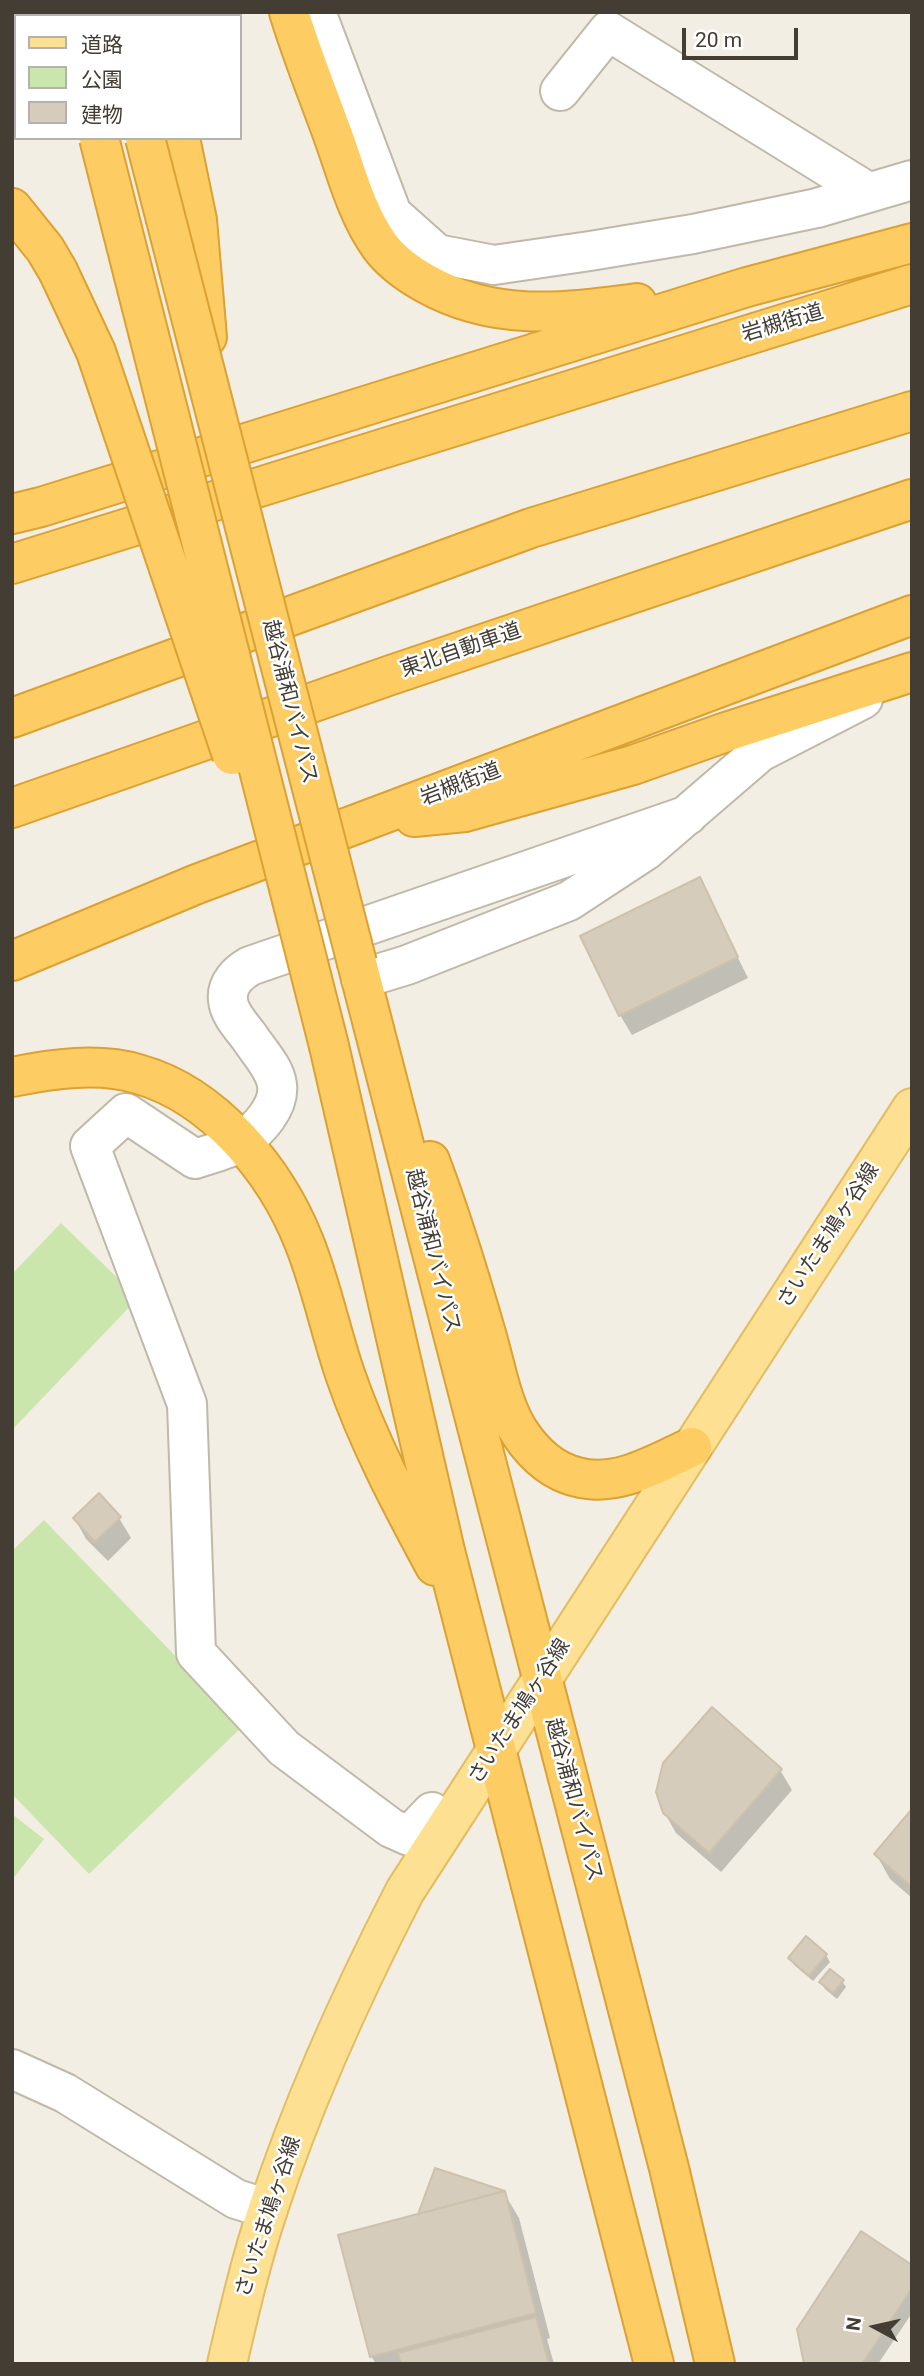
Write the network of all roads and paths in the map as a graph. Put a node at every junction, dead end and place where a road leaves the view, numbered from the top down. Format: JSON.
{"nodes":[{"id":1,"x":289,"y":12,"type":"edge"},
{"id":2,"x":316,"y":12,"type":"edge"},
{"id":3,"x":559,"y":92,"type":"dead end"},
{"id":4,"x":100,"y":140,"type":"edge"},
{"id":5,"x":146,"y":140,"type":"edge"},
{"id":6,"x":180,"y":140,"type":"edge"},
{"id":7,"x":912,"y":180,"type":"edge"},
{"id":8,"x":868,"y":192,"type":"junction"},
{"id":9,"x":12,"y":208,"type":"edge"},
{"id":10,"x":912,"y":243,"type":"edge"},
{"id":11,"x":912,"y":284,"type":"edge"},
{"id":12,"x":747,"y":288,"type":"junction"},
{"id":13,"x":214,"y":411,"type":"junction"},
{"id":14,"x":912,"y":411,"type":"edge"},
{"id":15,"x":912,"y":499,"type":"edge"},
{"id":16,"x":12,"y":514,"type":"edge"},
{"id":17,"x":12,"y":564,"type":"edge"},
{"id":18,"x":912,"y":615,"type":"edge"},
{"id":19,"x":912,"y":673,"type":"edge"},
{"id":20,"x":12,"y":718,"type":"edge"},
{"id":21,"x":12,"y":808,"type":"edge"},
{"id":22,"x":688,"y":815,"type":"junction"},
{"id":23,"x":365,"y":821,"type":"junction"},
{"id":24,"x":197,"y":884,"type":"junction"},
{"id":25,"x":12,"y":948,"type":"edge"},
{"id":26,"x":12,"y":961,"type":"edge"},
{"id":27,"x":359,"y":971,"type":"junction"},
{"id":28,"x":329,"y":1046,"type":"junction"},
{"id":29,"x":12,"y":1077,"type":"edge"},
{"id":30,"x":912,"y":1108,"type":"edge"},
{"id":31,"x":241,"y":1141,"type":"junction"},
{"id":32,"x":692,"y":1447,"type":"junction"},
{"id":33,"x":462,"y":1617,"type":"junction"},
{"id":34,"x":542,"y":1678,"type":"junction"},
{"id":35,"x":496,"y":1748,"type":"junction"},
{"id":36,"x":432,"y":1812,"type":"dead end"},
{"id":37,"x":12,"y":2069,"type":"edge"},
{"id":38,"x":268,"y":2208,"type":"junction"},
{"id":39,"x":227,"y":2364,"type":"edge"},
{"id":40,"x":654,"y":2364,"type":"edge"},
{"id":41,"x":715,"y":2364,"type":"edge"}],
"edges":[{"from":1,"to":12,"type":"highway"},
{"from":2,"to":8,"type":"street"},
{"from":3,"to":8,"type":"street"},
{"from":4,"to":28,"type":"highway","bridge":true},
{"from":5,"to":13,"type":"highway","name":"越谷浦和バイパス","bridge":true},
{"from":6,"to":13,"type":"highway","bridge":true},
{"from":7,"to":8,"type":"street"},
{"from":9,"to":28,"type":"highway","bridge":true},
{"from":10,"to":12,"type":"highway"},
{"from":11,"to":17,"type":"highway","name":"岩槻街道"},
{"from":12,"to":16,"type":"highway"},
{"from":13,"to":27,"type":"highway","name":"越谷浦和バイパス","bridge":true},
{"from":14,"to":20,"type":"highway"},
{"from":15,"to":21,"type":"highway","name":"東北自動車道"},
{"from":18,"to":23,"type":"highway","name":"岩槻街道"},
{"from":19,"to":22,"type":"street"},
{"from":19,"to":23,"type":"highway"},
{"from":22,"to":27,"type":"street"},
{"from":22,"to":31,"type":"street"},
{"from":23,"to":24,"type":"highway","name":"岩槻街道"},
{"from":24,"to":25,"type":"highway"},
{"from":24,"to":26,"type":"highway","name":"岩槻街道"},
{"from":27,"to":32,"type":"highway"},
{"from":27,"to":34,"type":"highway","name":"越谷浦和バイパス"},
{"from":28,"to":33,"type":"highway"},
{"from":29,"to":31,"type":"highway"},
{"from":30,"to":32,"type":"main road","name":"さいたま鳩ヶ谷線"},
{"from":31,"to":33,"type":"highway"},
{"from":31,"to":36,"type":"street"},
{"from":32,"to":34,"type":"main road","name":"さいたま鳩ヶ谷線"},
{"from":33,"to":35,"type":"highway"},
{"from":34,"to":35,"type":"main road","name":"さいたま鳩ヶ谷線"},
{"from":34,"to":41,"type":"highway","name":"越谷浦和バイパス"},
{"from":35,"to":38,"type":"main road","name":"さいたま鳩ヶ谷線"},
{"from":35,"to":40,"type":"highway"},
{"from":37,"to":38,"type":"street"},
{"from":38,"to":39,"type":"main road","name":"さいたま鳩ヶ谷線"}]}
